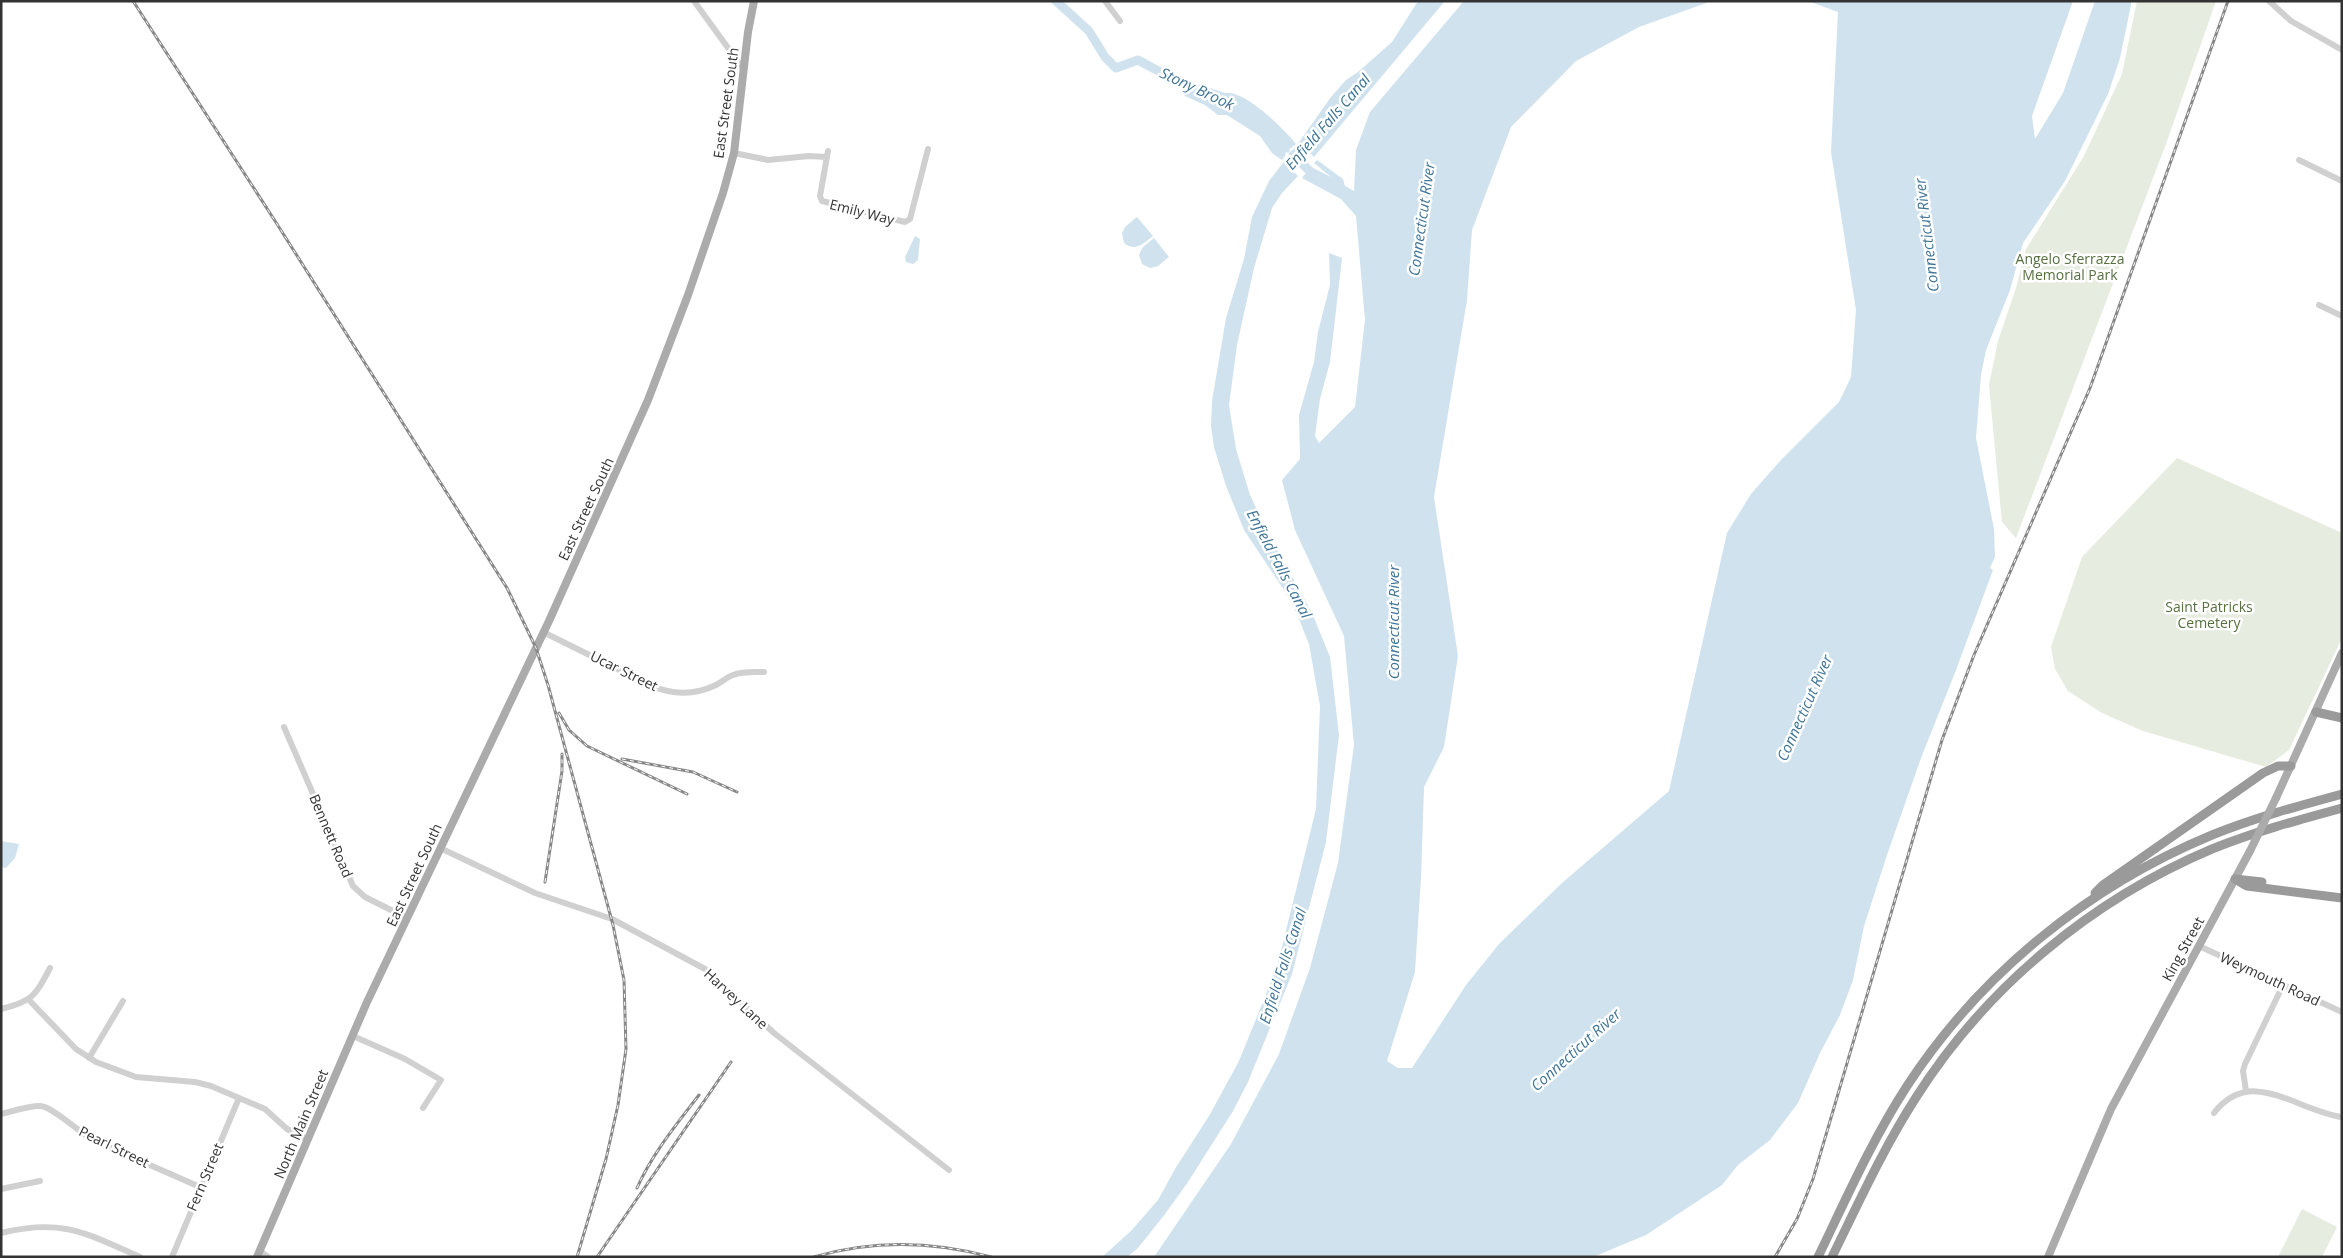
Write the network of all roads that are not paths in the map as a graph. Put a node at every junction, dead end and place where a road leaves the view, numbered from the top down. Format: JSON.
{"nodes":[{"id":1,"x":694,"y":1,"type":"edge"},
{"id":2,"x":754,"y":1,"type":"edge"},
{"id":3,"x":1105,"y":1,"type":"edge"},
{"id":4,"x":2269,"y":1,"type":"edge"},
{"id":5,"x":1120,"y":21,"type":"dead end"},
{"id":6,"x":2342,"y":50,"type":"edge"},
{"id":7,"x":744,"y":70,"type":"junction"},
{"id":8,"x":928,"y":149,"type":"dead end"},
{"id":9,"x":734,"y":153,"type":"junction"},
{"id":10,"x":2299,"y":160,"type":"dead end"},
{"id":11,"x":2342,"y":181,"type":"edge"},
{"id":12,"x":2319,"y":305,"type":"dead end"},
{"id":13,"x":2342,"y":316,"type":"edge"},
{"id":14,"x":543,"y":632,"type":"junction"},
{"id":15,"x":2342,"y":653,"type":"edge"},
{"id":16,"x":764,"y":672,"type":"dead end"},
{"id":17,"x":2316,"y":712,"type":"junction"},
{"id":18,"x":2342,"y":718,"type":"edge"},
{"id":19,"x":284,"y":726,"type":"dead end"},
{"id":20,"x":2291,"y":766,"type":"junction"},
{"id":21,"x":2342,"y":794,"type":"edge"},
{"id":22,"x":2342,"y":808,"type":"edge"},
{"id":23,"x":2342,"y":814,"type":"edge"},
{"id":24,"x":2291,"y":822,"type":"junction"},
{"id":25,"x":440,"y":848,"type":"junction"},
{"id":26,"x":2235,"y":879,"type":"junction"},
{"id":27,"x":2342,"y":892,"type":"edge"},
{"id":28,"x":2342,"y":898,"type":"edge"},
{"id":29,"x":2089,"y":902,"type":"junction"},
{"id":30,"x":407,"y":918,"type":"junction"},
{"id":31,"x":2199,"y":946,"type":"junction"},
{"id":32,"x":50,"y":968,"type":"dead end"},
{"id":33,"x":2284,"y":985,"type":"junction"},
{"id":34,"x":29,"y":1000,"type":"junction"},
{"id":35,"x":122,"y":1001,"type":"dead end"},
{"id":36,"x":367,"y":1002,"type":"joint"},
{"id":37,"x":1,"y":1009,"type":"edge"},
{"id":38,"x":2342,"y":1012,"type":"edge"},
{"id":39,"x":353,"y":1036,"type":"junction"},
{"id":40,"x":89,"y":1058,"type":"junction"},
{"id":41,"x":2246,"y":1091,"type":"junction"},
{"id":42,"x":239,"y":1098,"type":"junction"},
{"id":43,"x":423,"y":1108,"type":"dead end"},
{"id":44,"x":2214,"y":1113,"type":"dead end"},
{"id":45,"x":1,"y":1114,"type":"edge"},
{"id":46,"x":2342,"y":1117,"type":"edge"},
{"id":47,"x":308,"y":1140,"type":"junction"},
{"id":48,"x":949,"y":1170,"type":"dead end"},
{"id":49,"x":40,"y":1181,"type":"dead end"},
{"id":50,"x":200,"y":1187,"type":"junction"},
{"id":51,"x":1,"y":1189,"type":"edge"},
{"id":52,"x":1,"y":1233,"type":"edge"},
{"id":53,"x":258,"y":1254,"type":"edge"},
{"id":54,"x":140,"y":1257,"type":"edge"},
{"id":55,"x":172,"y":1257,"type":"edge"},
{"id":56,"x":268,"y":1257,"type":"edge"},
{"id":57,"x":1818,"y":1257,"type":"edge"},
{"id":58,"x":1832,"y":1257,"type":"edge"},
{"id":59,"x":2048,"y":1257,"type":"edge"}],
"edges":[{"from":1,"to":7,"type":"street"},
{"from":2,"to":7,"type":"main road","name":"East Street South"},
{"from":3,"to":5,"type":"street"},
{"from":4,"to":6,"type":"street"},
{"from":7,"to":9,"type":"main road","name":"East Street South"},
{"from":8,"to":9,"type":"street","name":"Emily Way"},
{"from":9,"to":14,"type":"main road","name":"East Street South"},
{"from":10,"to":11,"type":"street"},
{"from":12,"to":13,"type":"street"},
{"from":14,"to":16,"type":"street","name":"Ucar Street"},
{"from":14,"to":25,"type":"main road","name":"East Street South"},
{"from":15,"to":17,"type":"main road","name":"King Street"},
{"from":17,"to":18,"type":"highway"},
{"from":17,"to":20,"type":"main road","name":"King Street"},
{"from":19,"to":30,"type":"street","name":"Bennett Road"},
{"from":20,"to":26,"type":"main road","name":"King Street","bridge":true},
{"from":20,"to":29,"type":"highway"},
{"from":21,"to":29,"type":"highway"},
{"from":22,"to":24,"type":"highway"},
{"from":23,"to":24,"type":"highway"},
{"from":24,"to":58,"type":"highway"},
{"from":25,"to":30,"type":"main road","name":"East Street South"},
{"from":25,"to":48,"type":"street","name":"Harvey Lane"},
{"from":26,"to":27,"type":"highway"},
{"from":26,"to":28,"type":"highway"},
{"from":26,"to":31,"type":"main road","name":"King Street"},
{"from":29,"to":57,"type":"highway"},
{"from":30,"to":36,"type":"main road","name":"East Street South"},
{"from":31,"to":33,"type":"street","name":"Weymouth Road"},
{"from":31,"to":59,"type":"main road","name":"King Street"},
{"from":32,"to":34,"type":"street"},
{"from":33,"to":38,"type":"street","name":"Weymouth Road"},
{"from":33,"to":41,"type":"street"},
{"from":34,"to":37,"type":"street"},
{"from":34,"to":40,"type":"street"},
{"from":35,"to":40,"type":"street"},
{"from":36,"to":39,"type":"main road","name":"North Main Street"},
{"from":39,"to":43,"type":"street"},
{"from":39,"to":47,"type":"main road","name":"North Main Street"},
{"from":40,"to":42,"type":"street"},
{"from":41,"to":44,"type":"street"},
{"from":41,"to":46,"type":"street"},
{"from":42,"to":47,"type":"street"},
{"from":42,"to":50,"type":"street","name":"Fern Street"},
{"from":45,"to":50,"type":"street","name":"Pearl Street"},
{"from":47,"to":53,"type":"main road","name":"North Main Street"},
{"from":49,"to":51,"type":"street"},
{"from":50,"to":55,"type":"street","name":"Fern Street"},
{"from":52,"to":54,"type":"street"},
{"from":53,"to":56,"type":"street"}]}
